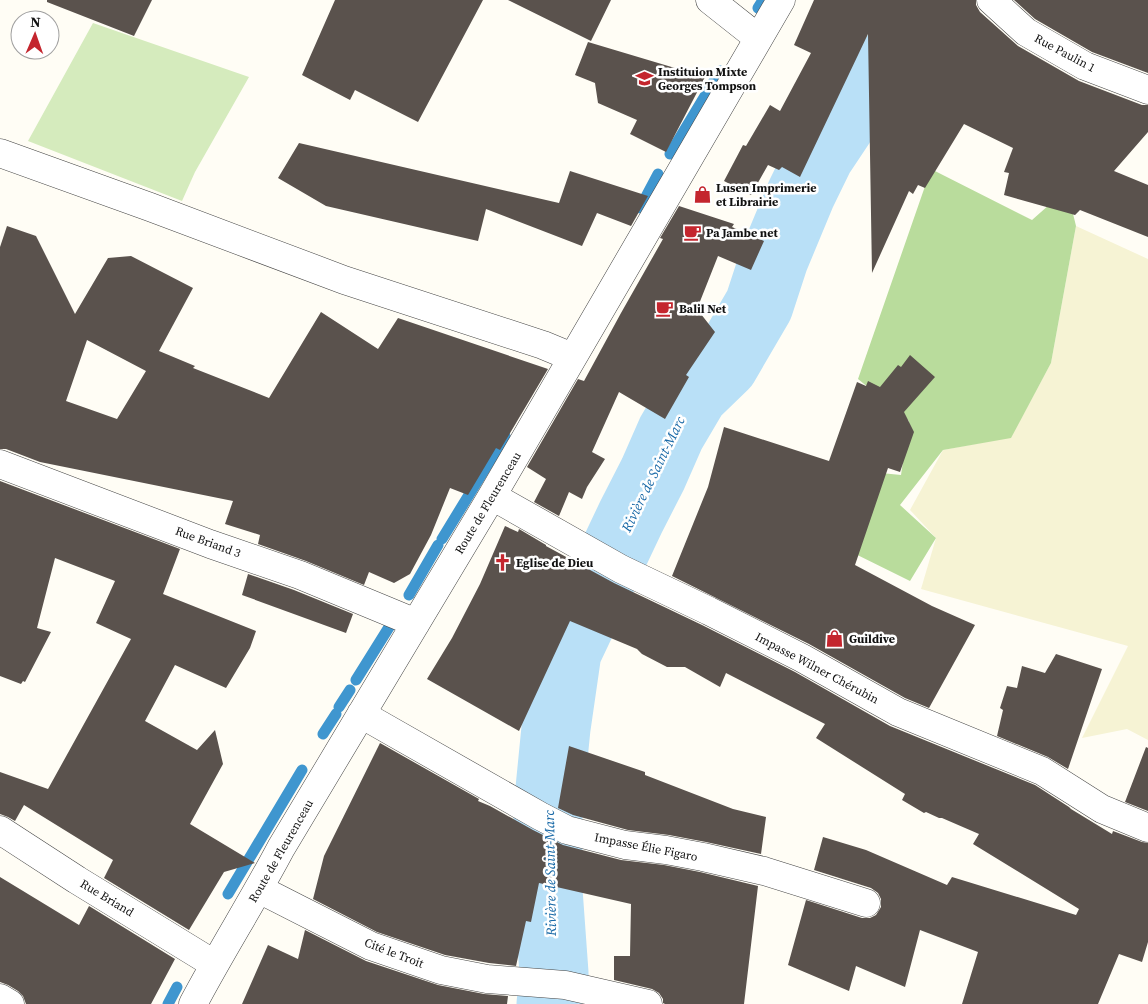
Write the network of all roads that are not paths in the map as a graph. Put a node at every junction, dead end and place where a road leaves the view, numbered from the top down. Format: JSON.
{"nodes":[{"id":1,"x":710,"y":0,"type":"edge"},
{"id":2,"x":781,"y":0,"type":"edge"},
{"id":3,"x":991,"y":0,"type":"edge"},
{"id":4,"x":758,"y":38,"type":"junction"},
{"id":5,"x":1148,"y":90,"type":"edge"},
{"id":6,"x":0,"y":153,"type":"edge"},
{"id":7,"x":572,"y":358,"type":"junction"},
{"id":8,"x":0,"y":464,"type":"edge"},
{"id":9,"x":492,"y":496,"type":"junction"},
{"id":10,"x":416,"y":623,"type":"junction"},
{"id":11,"x":361,"y":714,"type":"junction"},
{"id":12,"x":1148,"y":828,"type":"edge"},
{"id":13,"x":0,"y":830,"type":"edge"},
{"id":14,"x":259,"y":889,"type":"junction"},
{"id":15,"x":866,"y":903,"type":"dead end"},
{"id":16,"x":214,"y":964,"type":"junction"},
{"id":17,"x":0,"y":998,"type":"edge"},
{"id":18,"x":10,"y":1004,"type":"edge"},
{"id":19,"x":193,"y":1004,"type":"edge"},
{"id":20,"x":648,"y":1004,"type":"edge"}],
"edges":[{"from":1,"to":4,"type":"street"},
{"from":2,"to":4,"type":"street","name":"Route de Fleurenceau"},
{"from":3,"to":5,"type":"street","name":"Rue Paulin 1"},
{"from":4,"to":7,"type":"street","name":"Route de Fleurenceau"},
{"from":6,"to":7,"type":"street"},
{"from":7,"to":9,"type":"street","name":"Route de Fleurenceau"},
{"from":8,"to":10,"type":"street","name":"Rue Briand 3"},
{"from":9,"to":10,"type":"street","name":"Route de Fleurenceau"},
{"from":9,"to":12,"type":"street","name":"Impasse Wilner Chérubin"},
{"from":10,"to":11,"type":"street","name":"Route de Fleurenceau"},
{"from":11,"to":14,"type":"street","name":"Route de Fleurenceau"},
{"from":11,"to":15,"type":"street","name":"Impasse Élie Figaro"},
{"from":13,"to":16,"type":"street","name":"Rue Briand"},
{"from":14,"to":16,"type":"street","name":"Route de Fleurenceau"},
{"from":14,"to":20,"type":"street","name":"Cité le Troit"},
{"from":16,"to":19,"type":"street","name":"Route de Fleurenceau"},
{"from":17,"to":18,"type":"street"}]}
